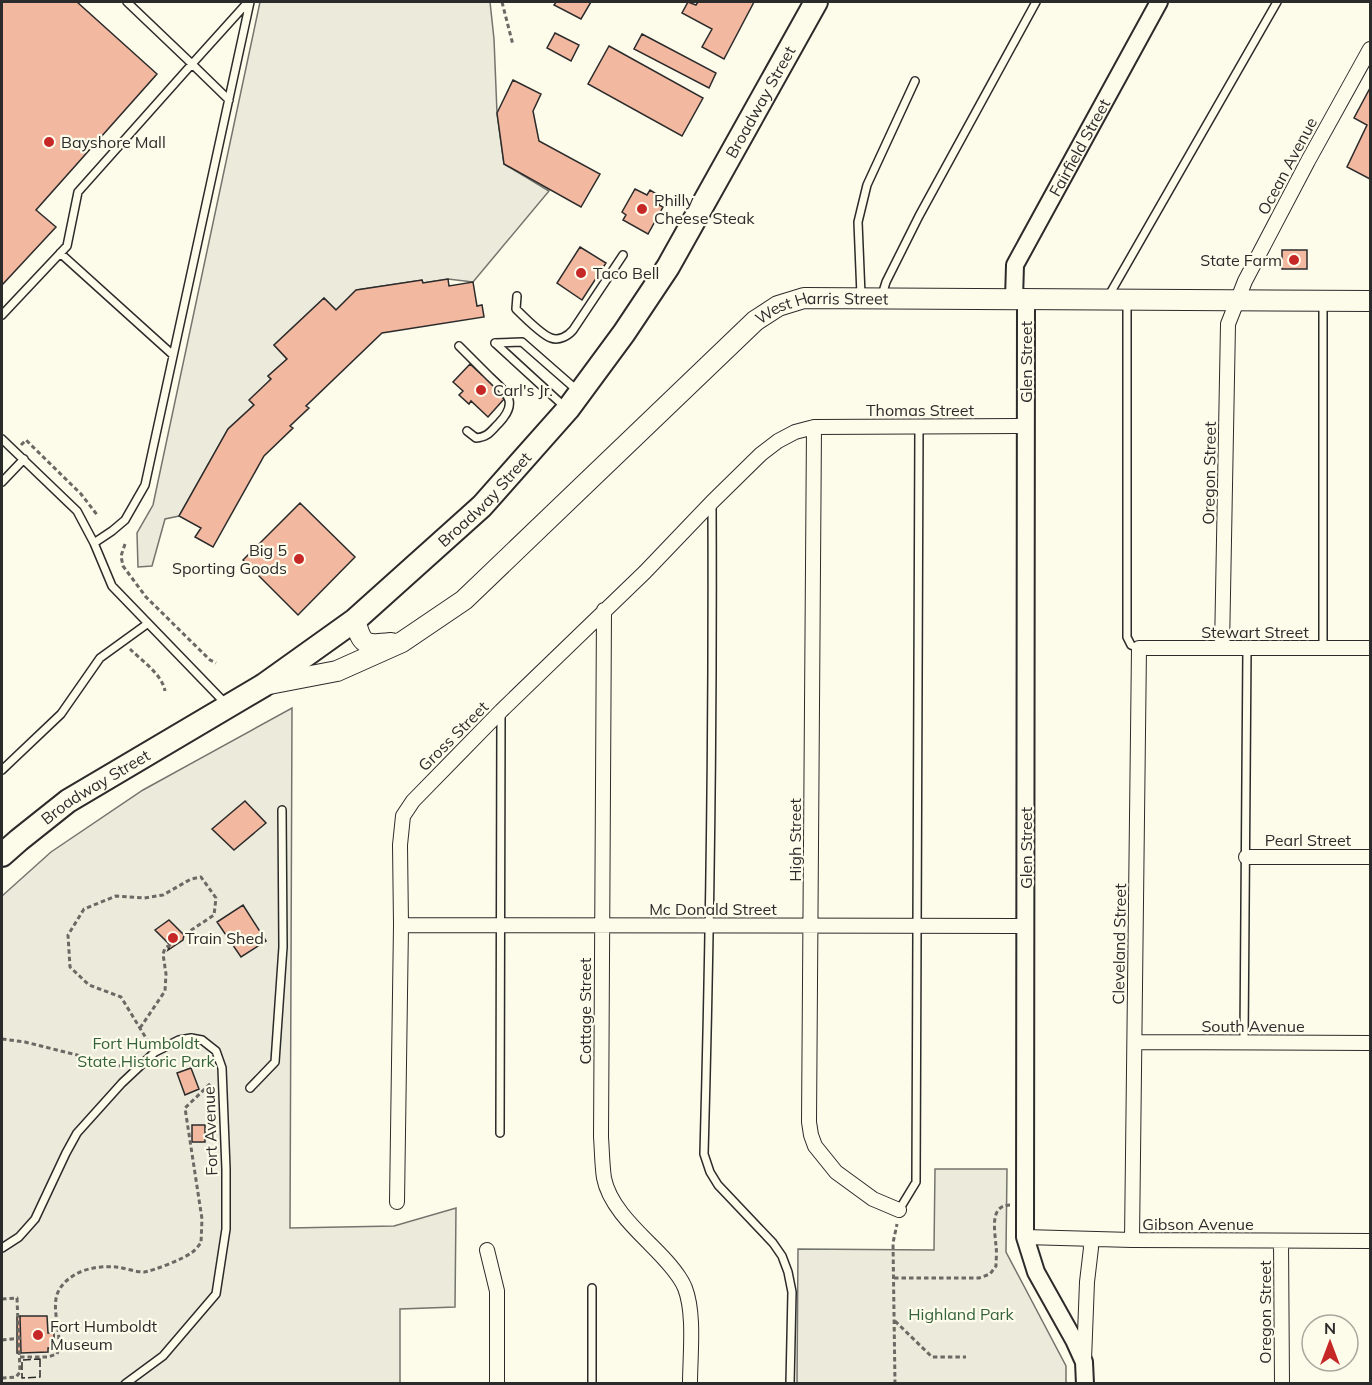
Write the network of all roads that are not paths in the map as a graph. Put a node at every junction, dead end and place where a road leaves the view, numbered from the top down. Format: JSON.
{"nodes":[{"id":1,"x":127,"y":2,"type":"edge"},
{"id":2,"x":249,"y":2,"type":"edge"},
{"id":3,"x":816,"y":2,"type":"edge"},
{"id":4,"x":1036,"y":2,"type":"edge"},
{"id":5,"x":1159,"y":2,"type":"edge"},
{"id":6,"x":1277,"y":2,"type":"edge"},
{"id":7,"x":1371,"y":49,"type":"edge"},
{"id":8,"x":192,"y":64,"type":"junction"},
{"id":9,"x":915,"y":81,"type":"dead end"},
{"id":10,"x":229,"y":100,"type":"junction"},
{"id":11,"x":60,"y":253,"type":"junction"},
{"id":12,"x":624,"y":255,"type":"dead end"},
{"id":13,"x":517,"y":296,"type":"dead end"},
{"id":14,"x":881,"y":297,"type":"junction"},
{"id":15,"x":861,"y":298,"type":"junction"},
{"id":16,"x":1020,"y":299,"type":"junction"},
{"id":17,"x":1107,"y":299,"type":"junction"},
{"id":18,"x":1127,"y":299,"type":"junction"},
{"id":19,"x":1238,"y":301,"type":"junction"},
{"id":20,"x":1323,"y":301,"type":"junction"},
{"id":21,"x":1371,"y":301,"type":"edge"},
{"id":22,"x":2,"y":315,"type":"edge"},
{"id":23,"x":459,"y":346,"type":"dead end"},
{"id":24,"x":173,"y":355,"type":"junction"},
{"id":25,"x":574,"y":401,"type":"junction"},
{"id":26,"x":919,"y":426,"type":"junction"},
{"id":27,"x":1026,"y":426,"type":"junction"},
{"id":28,"x":814,"y":427,"type":"junction"},
{"id":29,"x":467,"y":431,"type":"dead end"},
{"id":30,"x":2,"y":439,"type":"edge"},
{"id":31,"x":24,"y":459,"type":"junction"},
{"id":32,"x":2,"y":482,"type":"edge"},
{"id":33,"x":712,"y":502,"type":"junction"},
{"id":34,"x":94,"y":543,"type":"junction"},
{"id":35,"x":604,"y":610,"type":"junction"},
{"id":36,"x":355,"y":620,"type":"junction"},
{"id":37,"x":147,"y":624,"type":"junction"},
{"id":38,"x":402,"y":642,"type":"junction"},
{"id":39,"x":1139,"y":648,"type":"junction"},
{"id":40,"x":1222,"y":648,"type":"junction"},
{"id":41,"x":1247,"y":648,"type":"junction"},
{"id":42,"x":1323,"y":648,"type":"junction"},
{"id":43,"x":1371,"y":648,"type":"edge"},
{"id":44,"x":264,"y":685,"type":"junction"},
{"id":45,"x":229,"y":707,"type":"junction"},
{"id":46,"x":501,"y":711,"type":"junction"},
{"id":47,"x":2,"y":770,"type":"edge"},
{"id":48,"x":282,"y":810,"type":"dead end"},
{"id":49,"x":2,"y":855,"type":"edge"},
{"id":50,"x":1371,"y":856,"type":"edge"},
{"id":51,"x":1246,"y":857,"type":"junction"},
{"id":52,"x":401,"y":925,"type":"junction"},
{"id":53,"x":500,"y":925,"type":"junction"},
{"id":54,"x":602,"y":925,"type":"junction"},
{"id":55,"x":710,"y":925,"type":"junction"},
{"id":56,"x":811,"y":926,"type":"junction"},
{"id":57,"x":918,"y":926,"type":"junction"},
{"id":58,"x":1026,"y":926,"type":"junction"},
{"id":59,"x":1135,"y":1042,"type":"junction"},
{"id":60,"x":1244,"y":1042,"type":"junction"},
{"id":61,"x":1371,"y":1043,"type":"edge"},
{"id":62,"x":250,"y":1088,"type":"dead end"},
{"id":63,"x":500,"y":1133,"type":"dead end"},
{"id":64,"x":397,"y":1202,"type":"dead end"},
{"id":65,"x":899,"y":1210,"type":"joint"},
{"id":66,"x":1025,"y":1237,"type":"junction"},
{"id":67,"x":1090,"y":1239,"type":"junction"},
{"id":68,"x":1132,"y":1240,"type":"junction"},
{"id":69,"x":1281,"y":1241,"type":"junction"},
{"id":70,"x":1371,"y":1241,"type":"edge"},
{"id":71,"x":2,"y":1248,"type":"edge"},
{"id":72,"x":487,"y":1250,"type":"dead end"},
{"id":73,"x":592,"y":1288,"type":"dead end"},
{"id":74,"x":1084,"y":1362,"type":"junction"},
{"id":75,"x":125,"y":1383,"type":"edge"},
{"id":76,"x":497,"y":1383,"type":"edge"},
{"id":77,"x":591,"y":1383,"type":"edge"},
{"id":78,"x":690,"y":1383,"type":"edge"},
{"id":79,"x":790,"y":1383,"type":"edge"},
{"id":80,"x":1085,"y":1383,"type":"edge"},
{"id":81,"x":1282,"y":1383,"type":"edge"}],
"edges":[{"from":1,"to":8,"type":"lane"},
{"from":2,"to":8,"type":"lane"},
{"from":2,"to":10,"type":"lane"},
{"from":3,"to":25,"type":"highway","name":"Broadway Street"},
{"from":4,"to":14,"type":"lane"},
{"from":5,"to":16,"type":"street","name":"Fairfield Street"},
{"from":6,"to":17,"type":"lane"},
{"from":7,"to":19,"type":"street","name":"Ocean Avenue"},
{"from":8,"to":10,"type":"lane"},
{"from":8,"to":11,"type":"lane"},
{"from":9,"to":15,"type":"lane"},
{"from":10,"to":24,"type":"lane"},
{"from":11,"to":22,"type":"lane"},
{"from":11,"to":24,"type":"lane"},
{"from":12,"to":13,"type":"lane"},
{"from":14,"to":15,"type":"main road","name":"West Harris Street"},
{"from":14,"to":16,"type":"main road","name":"West Harris Street"},
{"from":15,"to":38,"type":"main road","name":"West Harris Street"},
{"from":16,"to":17,"type":"main road","name":"West Harris Street"},
{"from":16,"to":27,"type":"street","name":"Glen Street"},
{"from":17,"to":18,"type":"main road","name":"West Harris Street"},
{"from":18,"to":19,"type":"main road","name":"West Harris Street"},
{"from":18,"to":39,"type":"lane"},
{"from":19,"to":20,"type":"main road","name":"West Harris Street"},
{"from":19,"to":40,"type":"street","name":"Oregon Street"},
{"from":20,"to":21,"type":"main road","name":"West Harris Street"},
{"from":20,"to":42,"type":"lane"},
{"from":23,"to":29,"type":"lane"},
{"from":24,"to":34,"type":"lane"},
{"from":25,"to":25,"type":"lane"},
{"from":25,"to":36,"type":"highway","name":"Broadway Street"},
{"from":26,"to":27,"type":"street","name":"Thomas Street"},
{"from":26,"to":28,"type":"street","name":"Thomas Street"},
{"from":26,"to":57,"type":"lane"},
{"from":27,"to":58,"type":"street","name":"Glen Street"},
{"from":28,"to":33,"type":"street","name":"Gross Street"},
{"from":28,"to":56,"type":"street","name":"High Street"},
{"from":30,"to":31,"type":"lane"},
{"from":31,"to":32,"type":"lane"},
{"from":31,"to":34,"type":"lane"},
{"from":33,"to":35,"type":"street","name":"Gross Street"},
{"from":33,"to":55,"type":"lane"},
{"from":34,"to":37,"type":"lane"},
{"from":35,"to":46,"type":"street","name":"Gross Street"},
{"from":35,"to":54,"type":"street","name":"Cottage Street"},
{"from":36,"to":38,"type":"main road","name":"West Harris Street"},
{"from":36,"to":44,"type":"highway","name":"Broadway Street"},
{"from":37,"to":45,"type":"lane"},
{"from":37,"to":47,"type":"lane"},
{"from":38,"to":44,"type":"main road","name":"West Harris Street"},
{"from":39,"to":40,"type":"street","name":"Stewart Street"},
{"from":39,"to":59,"type":"street","name":"Cleveland Street"},
{"from":40,"to":41,"type":"street","name":"Stewart Street"},
{"from":41,"to":42,"type":"street","name":"Stewart Street"},
{"from":41,"to":51,"type":"lane"},
{"from":42,"to":43,"type":"street","name":"Stewart Street"},
{"from":44,"to":45,"type":"highway","name":"Broadway Street"},
{"from":45,"to":49,"type":"highway","name":"Broadway Street"},
{"from":46,"to":52,"type":"street","name":"Gross Street"},
{"from":46,"to":53,"type":"lane"},
{"from":48,"to":62,"type":"lane"},
{"from":50,"to":51,"type":"street","name":"Pearl Street"},
{"from":51,"to":60,"type":"lane"},
{"from":52,"to":53,"type":"street","name":"Mc Donald Street"},
{"from":52,"to":64,"type":"street","name":"Gross Street"},
{"from":53,"to":54,"type":"street","name":"Mc Donald Street"},
{"from":53,"to":63,"type":"lane"},
{"from":54,"to":55,"type":"street","name":"Mc Donald Street"},
{"from":54,"to":78,"type":"street","name":"Cottage Street"},
{"from":55,"to":56,"type":"street","name":"Mc Donald Street"},
{"from":55,"to":79,"type":"lane"},
{"from":56,"to":57,"type":"street","name":"Mc Donald Street"},
{"from":56,"to":65,"type":"street","name":"High Street"},
{"from":57,"to":58,"type":"street","name":"Mc Donald Street"},
{"from":57,"to":65,"type":"lane"},
{"from":58,"to":66,"type":"street","name":"Glen Street"},
{"from":59,"to":60,"type":"street","name":"South Avenue"},
{"from":59,"to":68,"type":"street","name":"Cleveland Street"},
{"from":60,"to":61,"type":"street","name":"South Avenue"},
{"from":66,"to":67,"type":"street","name":"Gibson Avenue"},
{"from":66,"to":74,"type":"street","name":"Glen Street"},
{"from":67,"to":68,"type":"street","name":"Gibson Avenue"},
{"from":67,"to":74,"type":"street"},
{"from":68,"to":69,"type":"street","name":"Gibson Avenue"},
{"from":69,"to":70,"type":"street","name":"Gibson Avenue"},
{"from":69,"to":81,"type":"street","name":"Oregon Street"},
{"from":71,"to":75,"type":"lane","name":"Fort Avenue"},
{"from":72,"to":76,"type":"street"},
{"from":73,"to":77,"type":"lane"},
{"from":74,"to":80,"type":"street","name":"Glen Street"}]}
